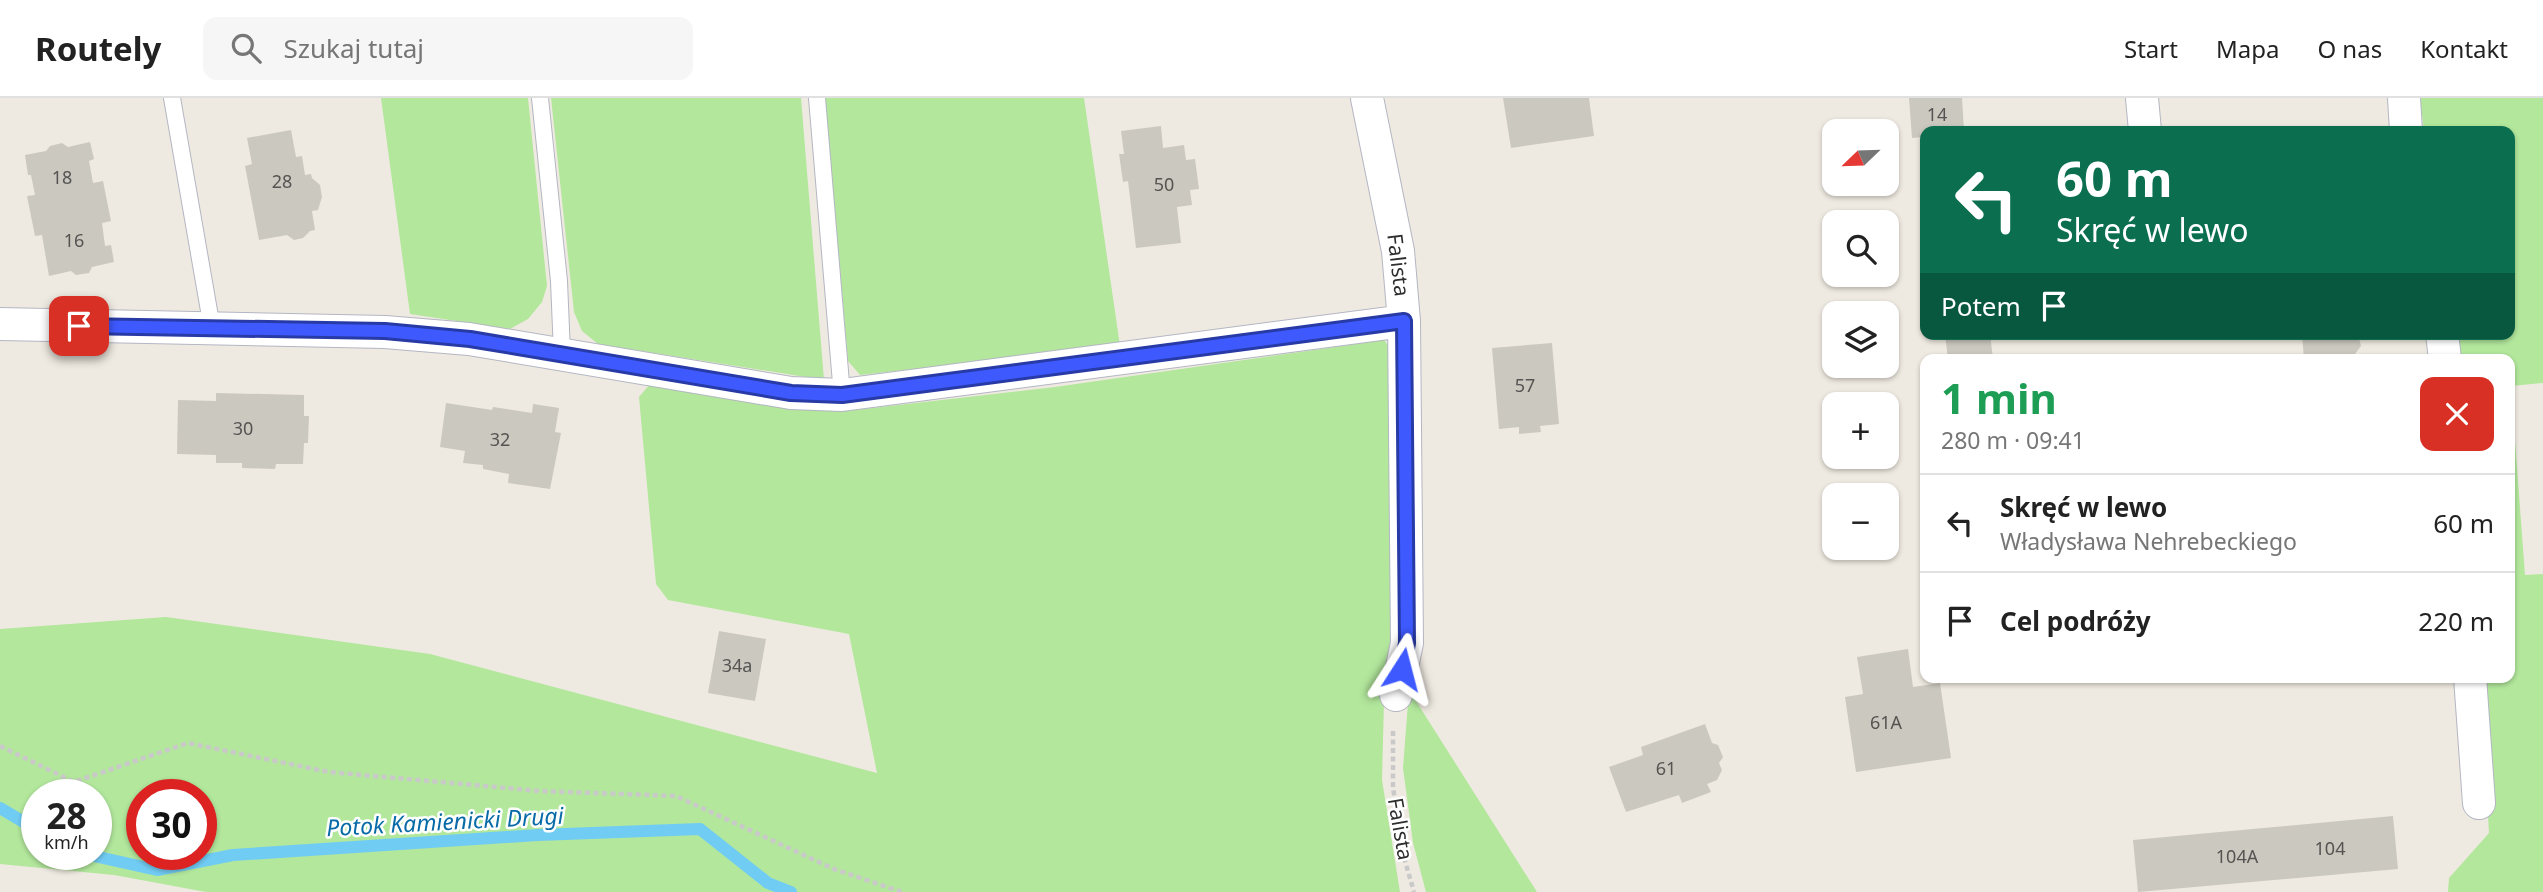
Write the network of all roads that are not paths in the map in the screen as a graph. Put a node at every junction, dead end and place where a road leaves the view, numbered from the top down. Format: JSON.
{"nodes":[{"id":1,"x":172,"y":98,"type":"edge"},
{"id":2,"x":540,"y":98,"type":"edge"},
{"id":3,"x":817,"y":98,"type":"edge"},
{"id":4,"x":1367,"y":98,"type":"edge"},
{"id":5,"x":2141,"y":98,"type":"edge"},
{"id":6,"x":2404,"y":98,"type":"edge"},
{"id":7,"x":2144,"y":126,"type":"edge"},
{"id":8,"x":2406,"y":126,"type":"edge"},
{"id":9,"x":1404,"y":321,"type":"junction"},
{"id":10,"x":0,"y":324,"type":"edge"},
{"id":11,"x":212,"y":328,"type":"junction"},
{"id":12,"x":562,"y":353,"type":"junction"},
{"id":13,"x":842,"y":395,"type":"junction"},
{"id":14,"x":2470,"y":683,"type":"edge"},
{"id":15,"x":1396,"y":695,"type":"road end"},
{"id":16,"x":2479,"y":803,"type":"dead end"}],
"edges":[{"from":1,"to":11,"type":"lane"},
{"from":2,"to":12,"type":"lane"},
{"from":3,"to":13,"type":"lane"},
{"from":4,"to":9,"type":"street","name":"Falista"},
{"from":5,"to":7,"type":"street"},
{"from":6,"to":8,"type":"street"},
{"from":9,"to":13,"type":"street"},
{"from":9,"to":15,"type":"street","name":"Falista"},
{"from":10,"to":11,"type":"street"},
{"from":11,"to":12,"type":"street"},
{"from":12,"to":13,"type":"street"},
{"from":14,"to":16,"type":"street"}]}
